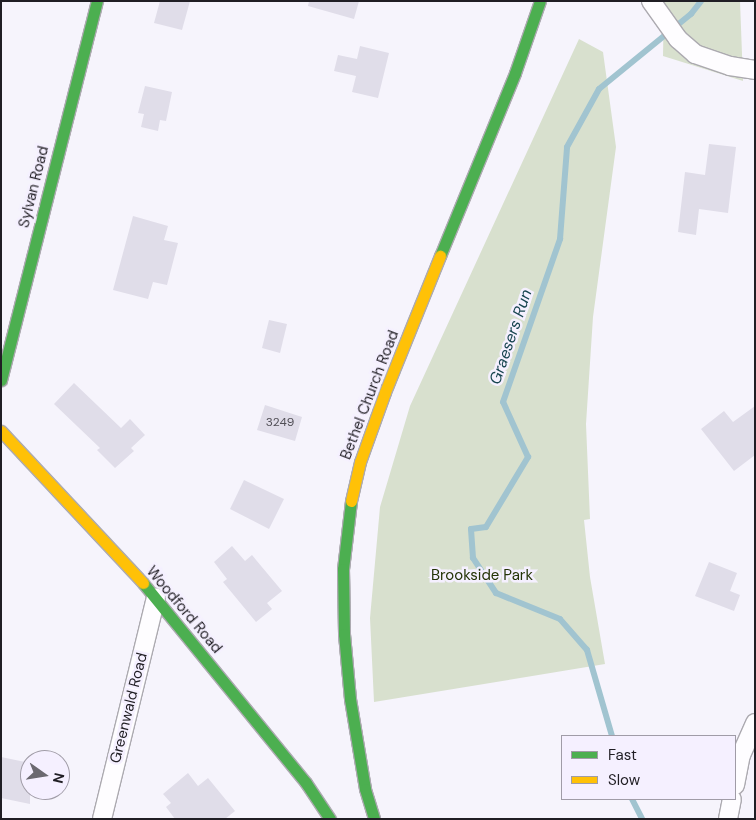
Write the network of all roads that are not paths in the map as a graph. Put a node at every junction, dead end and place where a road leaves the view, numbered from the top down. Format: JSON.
{"nodes":[{"id":1,"x":97,"y":1,"type":"edge"},
{"id":2,"x":540,"y":1,"type":"edge"},
{"id":3,"x":651,"y":1,"type":"edge"},
{"id":4,"x":755,"y":70,"type":"edge"},
{"id":5,"x":1,"y":380,"type":"edge"},
{"id":6,"x":1,"y":432,"type":"edge"},
{"id":7,"x":156,"y":597,"type":"junction"},
{"id":8,"x":755,"y":723,"type":"edge"},
{"id":9,"x":736,"y":780,"type":"edge"},
{"id":10,"x":732,"y":800,"type":"edge"},
{"id":11,"x":102,"y":819,"type":"edge"},
{"id":12,"x":330,"y":819,"type":"edge"},
{"id":13,"x":374,"y":819,"type":"edge"},
{"id":14,"x":728,"y":819,"type":"edge"}],
"edges":[{"from":1,"to":5,"type":"street","name":"Sylvan Road"},
{"from":2,"to":13,"type":"street","name":"Bethel Church Road"},
{"from":3,"to":4,"type":"street"},
{"from":6,"to":7,"type":"street","name":"Woodford Road"},
{"from":7,"to":11,"type":"street","name":"Greenwald Road"},
{"from":7,"to":12,"type":"street","name":"Woodford Road"},
{"from":8,"to":9,"type":"street"},
{"from":10,"to":14,"type":"street"}]}
